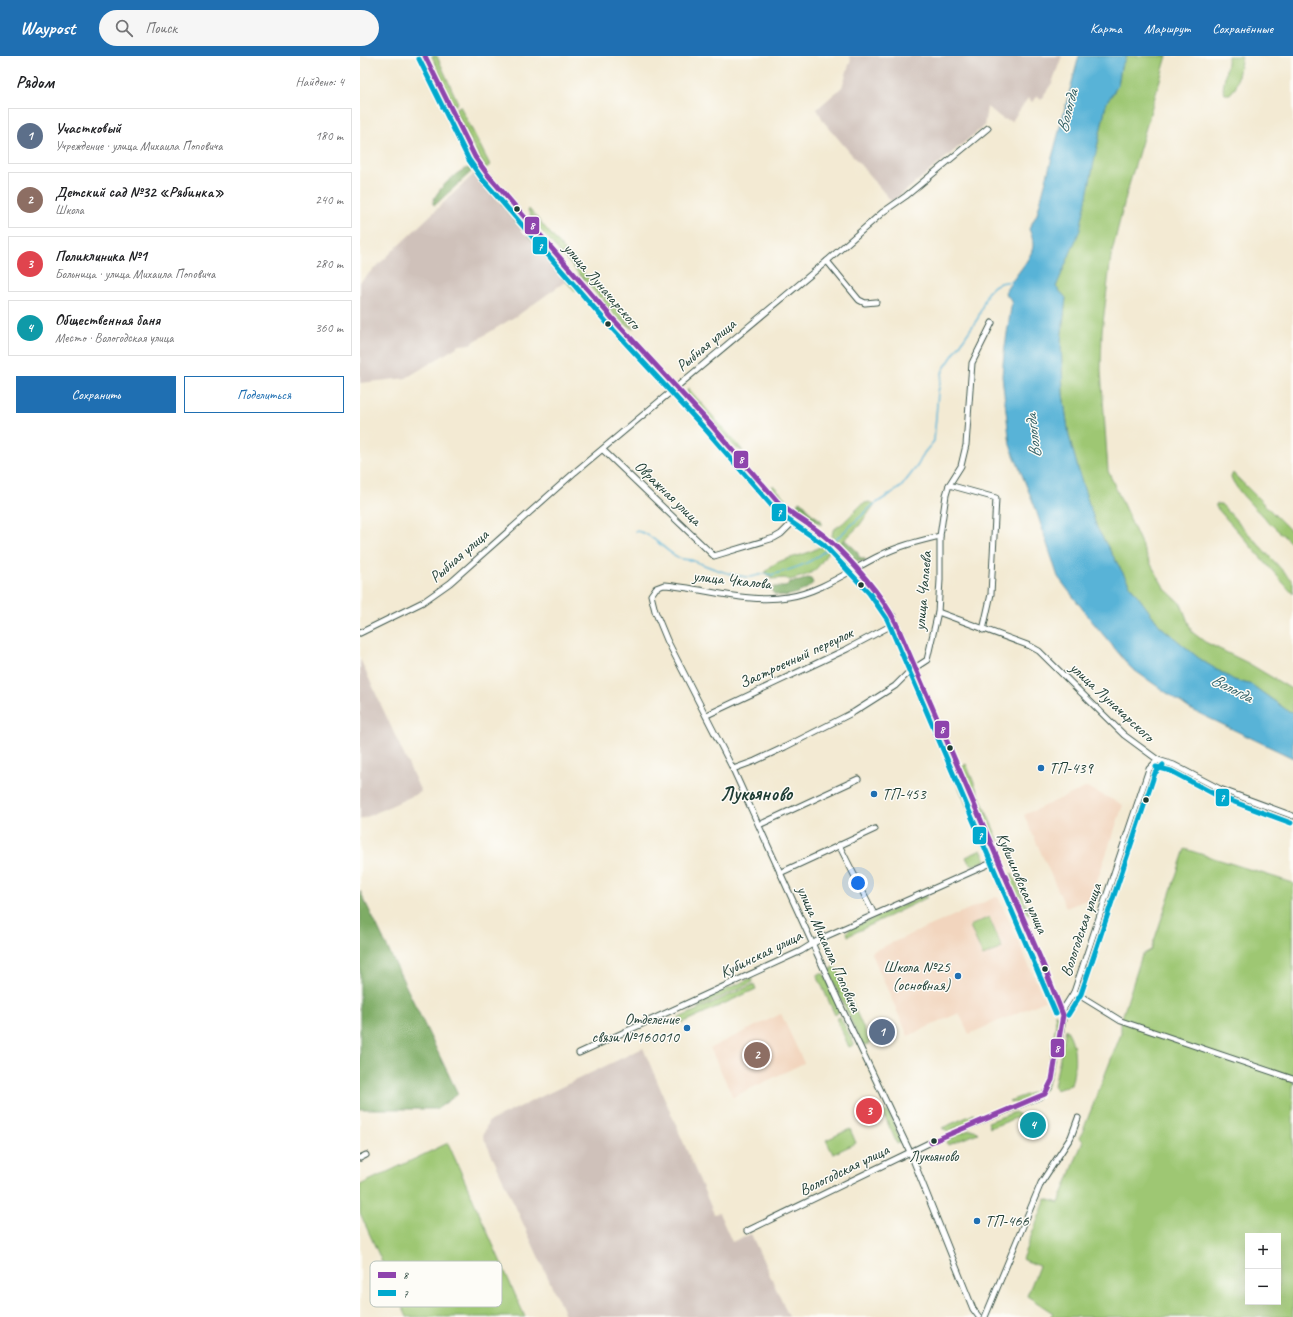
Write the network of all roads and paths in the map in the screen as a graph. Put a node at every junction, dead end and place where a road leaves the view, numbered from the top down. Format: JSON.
{"nodes":[{"id":1,"x":425,"y":56,"type":"edge"},
{"id":2,"x":988,"y":128,"type":"dead end"},
{"id":3,"x":827,"y":261,"type":"junction"},
{"id":4,"x":876,"y":302,"type":"dead end"},
{"id":5,"x":992,"y":323,"type":"dead end"},
{"id":6,"x":677,"y":387,"type":"junction"},
{"id":7,"x":603,"y":450,"type":"junction"},
{"id":8,"x":949,"y":486,"type":"junction"},
{"id":9,"x":797,"y":518,"type":"junction"},
{"id":10,"x":940,"y":536,"type":"junction"},
{"id":11,"x":856,"y":569,"type":"junction"},
{"id":12,"x":652,"y":595,"type":"joint"},
{"id":13,"x":938,"y":612,"type":"junction"},
{"id":14,"x":896,"y":623,"type":"junction"},
{"id":15,"x":983,"y":630,"type":"junction"},
{"id":16,"x":360,"y":633,"type":"edge"},
{"id":17,"x":916,"y":668,"type":"junction"},
{"id":18,"x":707,"y":715,"type":"junction"},
{"id":19,"x":1158,"y":760,"type":"junction"},
{"id":20,"x":732,"y":769,"type":"junction"},
{"id":21,"x":858,"y":779,"type":"dead end"},
{"id":22,"x":1293,"y":816,"type":"edge"},
{"id":23,"x":759,"y":825,"type":"junction"},
{"id":24,"x":875,"y":829,"type":"dead end"},
{"id":25,"x":839,"y":845,"type":"junction"},
{"id":26,"x":998,"y":860,"type":"junction"},
{"id":27,"x":780,"y":873,"type":"junction"},
{"id":28,"x":874,"y":914,"type":"junction"},
{"id":29,"x":813,"y":944,"type":"junction"},
{"id":30,"x":1074,"y":992,"type":"junction"},
{"id":31,"x":1062,"y":1011,"type":"junction"},
{"id":32,"x":579,"y":1052,"type":"dead end"},
{"id":33,"x":1293,"y":1079,"type":"edge"},
{"id":34,"x":1078,"y":1118,"type":"dead end"},
{"id":35,"x":910,"y":1152,"type":"junction"},
{"id":36,"x":366,"y":1156,"type":"dead end"},
{"id":37,"x":360,"y":1158,"type":"edge"},
{"id":38,"x":747,"y":1231,"type":"dead end"},
{"id":39,"x":980,"y":1317,"type":"edge"},
{"id":40,"x":986,"y":1317,"type":"edge"}],
"edges":[{"from":1,"to":6,"type":"street","name":"улица Луначарского"},
{"from":2,"to":3,"type":"street","name":"Рыбная улица"},
{"from":3,"to":4,"type":"street"},
{"from":3,"to":6,"type":"street","name":"Рыбная улица"},
{"from":5,"to":8,"type":"street","name":"улица Чапаева"},
{"from":6,"to":7,"type":"street","name":"Рыбная улица"},
{"from":6,"to":9,"type":"street","name":"Кувшиновская улица"},
{"from":7,"to":9,"type":"street","name":"Овражная улица"},
{"from":7,"to":16,"type":"street","name":"Рыбная улица"},
{"from":8,"to":10,"type":"street","name":"улица Чапаева"},
{"from":8,"to":15,"type":"street"},
{"from":9,"to":11,"type":"street","name":"Кувшиновская улица"},
{"from":10,"to":11,"type":"street","name":"улица Чкалова"},
{"from":10,"to":13,"type":"street","name":"улица Чапаева"},
{"from":11,"to":12,"type":"street","name":"улица Чкалова"},
{"from":11,"to":14,"type":"street","name":"Кувшиновская улица"},
{"from":12,"to":18,"type":"street","name":"улица Михаила Поповича"},
{"from":13,"to":15,"type":"street","name":"улица Луначарского"},
{"from":13,"to":17,"type":"street","name":"улица Чапаева"},
{"from":14,"to":17,"type":"street","name":"Кувшиновская улица"},
{"from":14,"to":18,"type":"street","name":"Застроечный переулок"},
{"from":15,"to":19,"type":"street","name":"улица Луначарского"},
{"from":17,"to":20,"type":"street","name":"улица Чапаева"},
{"from":17,"to":26,"type":"street","name":"Кувшиновская улица"},
{"from":18,"to":20,"type":"street","name":"улица Михаила Поповича"},
{"from":19,"to":22,"type":"street","name":"улица Луначарского"},
{"from":19,"to":30,"type":"street","name":"Вологодская улица"},
{"from":20,"to":23,"type":"street","name":"улица Михаила Поповича"},
{"from":21,"to":23,"type":"street"},
{"from":23,"to":27,"type":"street","name":"улица Михаила Поповича"},
{"from":24,"to":25,"type":"street"},
{"from":25,"to":27,"type":"street"},
{"from":25,"to":28,"type":"street"},
{"from":26,"to":28,"type":"street","name":"Кубинская улица"},
{"from":26,"to":31,"type":"street","name":"Кувшиновская улица"},
{"from":27,"to":29,"type":"street","name":"улица Михаила Поповича"},
{"from":28,"to":29,"type":"street","name":"Кубинская улица"},
{"from":29,"to":32,"type":"street","name":"Кубинская улица"},
{"from":29,"to":35,"type":"street","name":"улица Михаила Поповича"},
{"from":30,"to":31,"type":"street","name":"Вологодская улица"},
{"from":30,"to":33,"type":"street"},
{"from":31,"to":35,"type":"street","name":"Вологодская улица"},
{"from":34,"to":40,"type":"street"},
{"from":35,"to":38,"type":"street","name":"Вологодская улица"},
{"from":35,"to":39,"type":"street","name":"улица Михаила Поповича"},
{"from":36,"to":37,"type":"street"}]}
